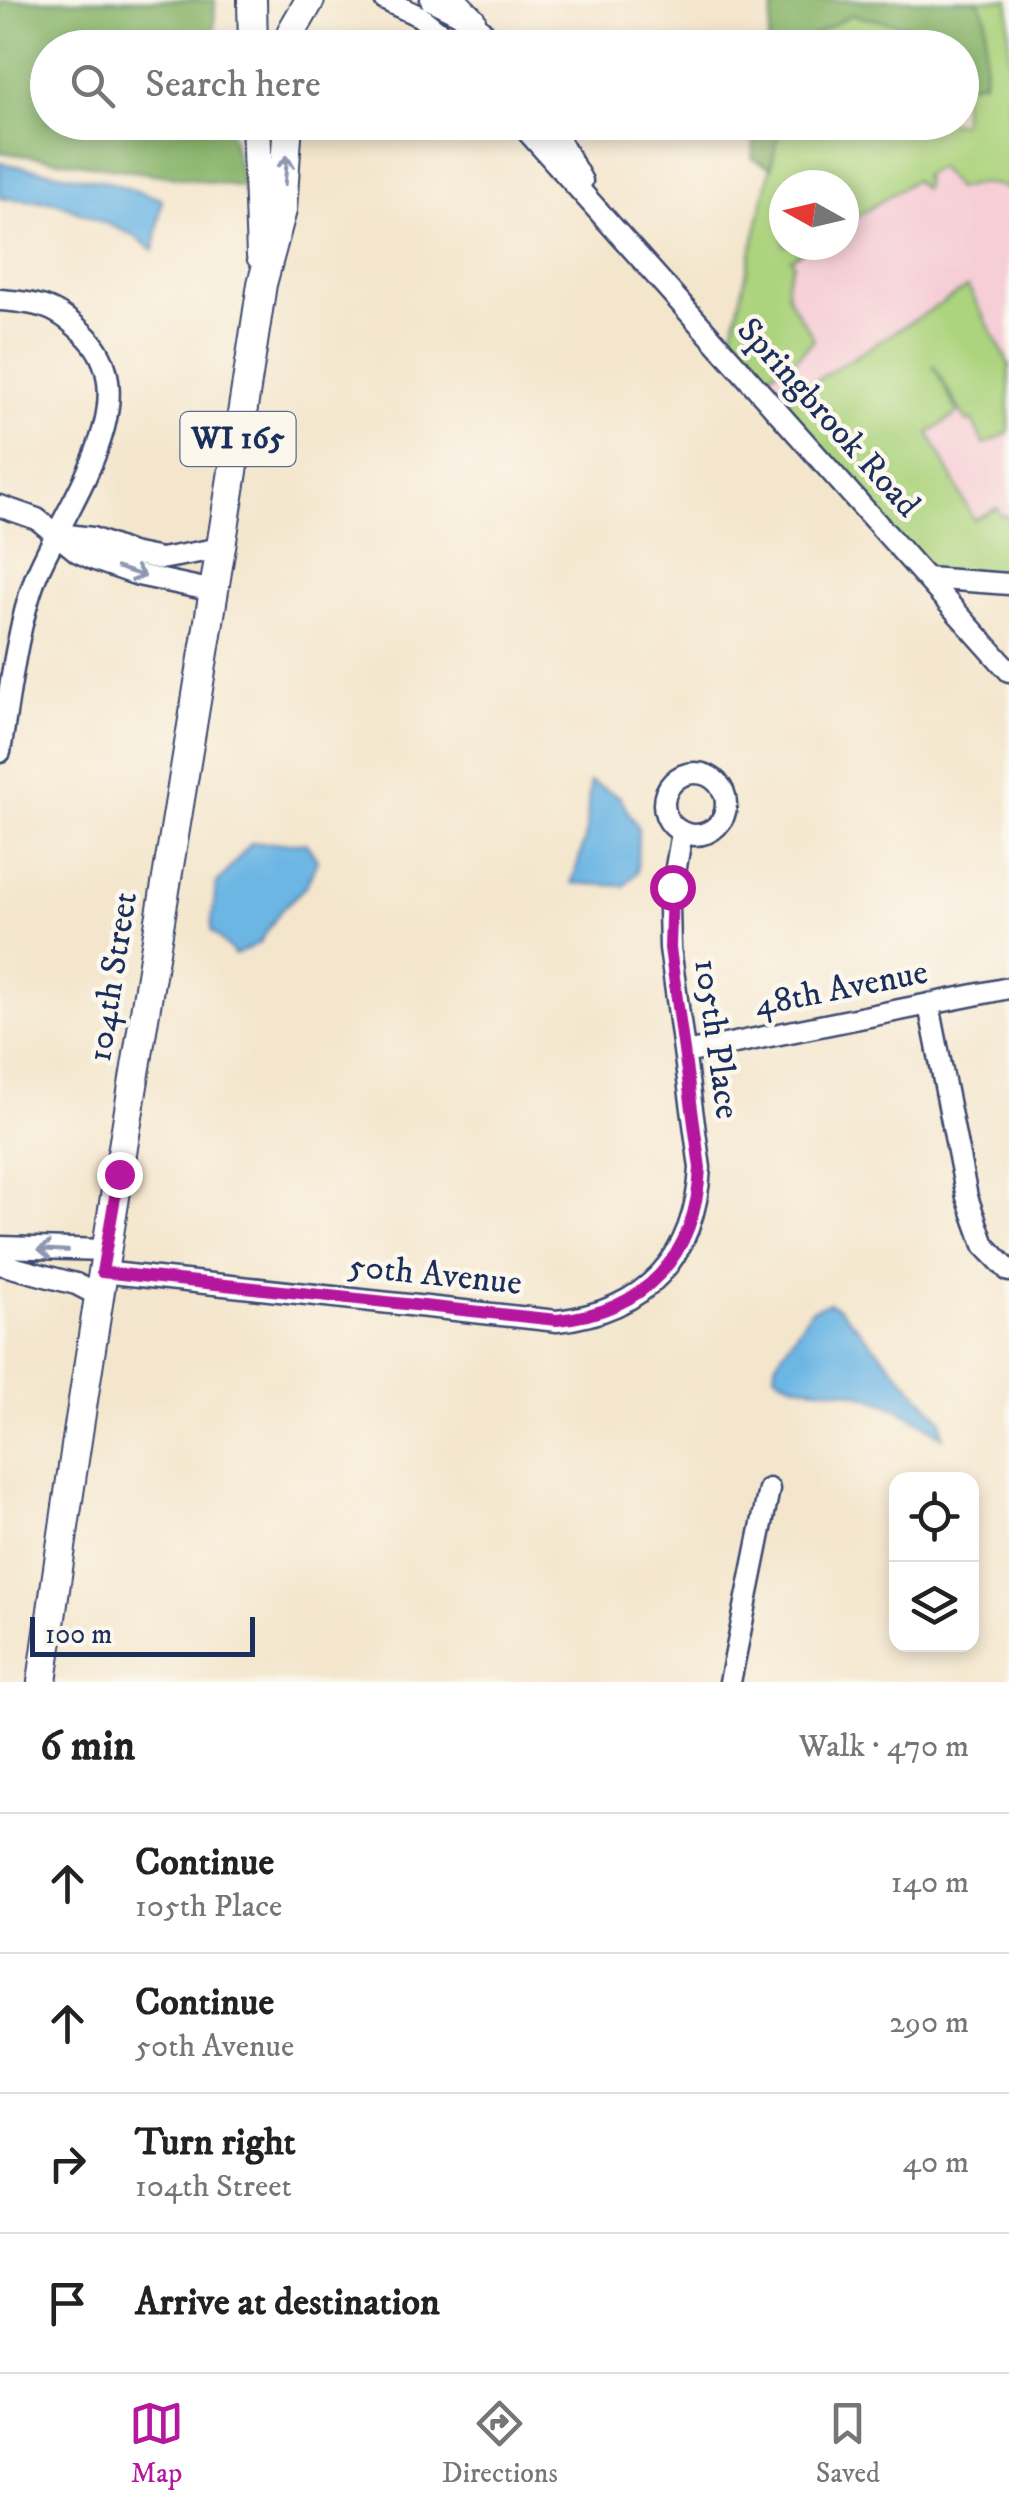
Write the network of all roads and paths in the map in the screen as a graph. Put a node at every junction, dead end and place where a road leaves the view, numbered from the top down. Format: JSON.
{"nodes":[{"id":1,"x":252,"y":0,"type":"edge"},
{"id":2,"x":310,"y":0,"type":"edge"},
{"id":3,"x":384,"y":0,"type":"edge"},
{"id":4,"x":432,"y":0,"type":"edge"},
{"id":5,"x":461,"y":10,"type":"edge"},
{"id":6,"x":253,"y":30,"type":"edge"},
{"id":7,"x":293,"y":30,"type":"edge"},
{"id":8,"x":436,"y":30,"type":"edge"},
{"id":9,"x":481,"y":30,"type":"edge"},
{"id":10,"x":257,"y":140,"type":"edge"},
{"id":11,"x":287,"y":140,"type":"edge"},
{"id":12,"x":535,"y":140,"type":"edge"},
{"id":13,"x":559,"y":140,"type":"edge"},
{"id":14,"x":597,"y":209,"type":"junction"},
{"id":15,"x":262,"y":284,"type":"junction"},
{"id":16,"x":0,"y":300,"type":"edge"},
{"id":17,"x":0,"y":506,"type":"edge"},
{"id":18,"x":57,"y":533,"type":"junction"},
{"id":19,"x":221,"y":548,"type":"junction"},
{"id":20,"x":927,"y":578,"type":"junction"},
{"id":21,"x":1009,"y":584,"type":"edge"},
{"id":22,"x":214,"y":591,"type":"junction"},
{"id":23,"x":1009,"y":672,"type":"edge"},
{"id":24,"x":0,"y":752,"type":"edge"},
{"id":25,"x":682,"y":832,"type":"dead end"},
{"id":26,"x":1009,"y":988,"type":"edge"},
{"id":27,"x":930,"y":1004,"type":"junction"},
{"id":28,"x":685,"y":1054,"type":"junction"},
{"id":29,"x":698,"y":1196,"type":"joint"},
{"id":30,"x":0,"y":1247,"type":"edge"},
{"id":31,"x":0,"y":1264,"type":"edge"},
{"id":32,"x":1009,"y":1271,"type":"edge"},
{"id":33,"x":102,"y":1273,"type":"junction"},
{"id":34,"x":769,"y":1489,"type":"dead end"},
{"id":35,"x":42,"y":1682,"type":"edge"},
{"id":36,"x":730,"y":1682,"type":"edge"}],
"edges":[{"from":1,"to":6,"type":"main road"},
{"from":2,"to":7,"type":"main road"},
{"from":3,"to":8,"type":"street"},
{"from":4,"to":5,"type":"street"},
{"from":5,"to":9,"type":"street"},
{"from":10,"to":15,"type":"main road","name":"104th Street","number":"WI 165"},
{"from":15,"to":11,"type":"main road","name":"104th Street","number":"WI 165","one_way":true},
{"from":12,"to":14,"type":"street","name":"Springbrook Road"},
{"from":13,"to":14,"type":"street","name":"Springbrook Road"},
{"from":14,"to":20,"type":"street","name":"Springbrook Road"},
{"from":15,"to":19,"type":"main road","name":"104th Street","number":"WI 165"},
{"from":16,"to":18,"type":"street"},
{"from":17,"to":18,"type":"street"},
{"from":18,"to":19,"type":"street"},
{"from":18,"to":22,"type":"street","one_way":true},
{"from":18,"to":24,"type":"street"},
{"from":19,"to":22,"type":"main road","name":"104th Street","number":"WI 165"},
{"from":20,"to":21,"type":"street"},
{"from":20,"to":23,"type":"street","name":"Springbrook Road"},
{"from":22,"to":33,"type":"main road","name":"104th Street","number":"WI 165"},
{"from":25,"to":28,"type":"street","name":"105th Place"},
{"from":26,"to":27,"type":"street","name":"48th Avenue"},
{"from":27,"to":28,"type":"street","name":"48th Avenue"},
{"from":27,"to":32,"type":"street"},
{"from":28,"to":29,"type":"street","name":"105th Place"},
{"from":29,"to":33,"type":"street","name":"50th Avenue"},
{"from":33,"to":30,"type":"street","one_way":true},
{"from":31,"to":33,"type":"street"},
{"from":33,"to":35,"type":"main road","name":"104th Street","number":"WI 165"},
{"from":34,"to":36,"type":"street"}]}
